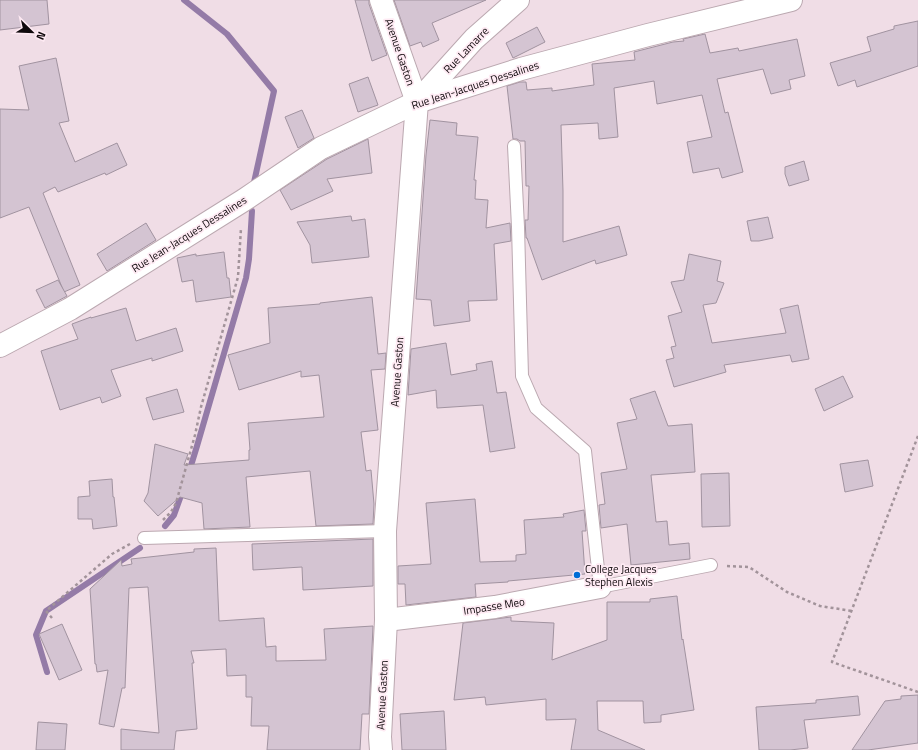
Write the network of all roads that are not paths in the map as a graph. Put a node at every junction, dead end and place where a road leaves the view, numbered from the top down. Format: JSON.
{"nodes":[{"id":1,"x":381,"y":0,"type":"edge"},
{"id":2,"x":518,"y":0,"type":"edge"},
{"id":3,"x":791,"y":0,"type":"edge"},
{"id":4,"x":417,"y":102,"type":"junction"},
{"id":5,"x":514,"y":146,"type":"dead end"},
{"id":6,"x":0,"y":346,"type":"edge"},
{"id":7,"x":385,"y":531,"type":"junction"},
{"id":8,"x":144,"y":538,"type":"road end"},
{"id":9,"x":711,"y":565,"type":"road end"},
{"id":10,"x":600,"y":587,"type":"junction"},
{"id":11,"x":386,"y":620,"type":"junction"},
{"id":12,"x":381,"y":750,"type":"edge"}],
"edges":[{"from":1,"to":4,"type":"street","name":"Avenue Gaston"},
{"from":2,"to":4,"type":"street","name":"Rue Lamarre"},
{"from":3,"to":4,"type":"street","name":"Rue Jean-Jacques Dessalines"},
{"from":4,"to":6,"type":"street","name":"Rue Jean-Jacques Dessalines"},
{"from":4,"to":7,"type":"street","name":"Avenue Gaston"},
{"from":5,"to":10,"type":"lane"},
{"from":7,"to":8,"type":"lane"},
{"from":7,"to":11,"type":"street","name":"Avenue Gaston"},
{"from":9,"to":10,"type":"lane"},
{"from":10,"to":11,"type":"street","name":"Impasse Meo"},
{"from":11,"to":12,"type":"street","name":"Avenue Gaston"}]}
